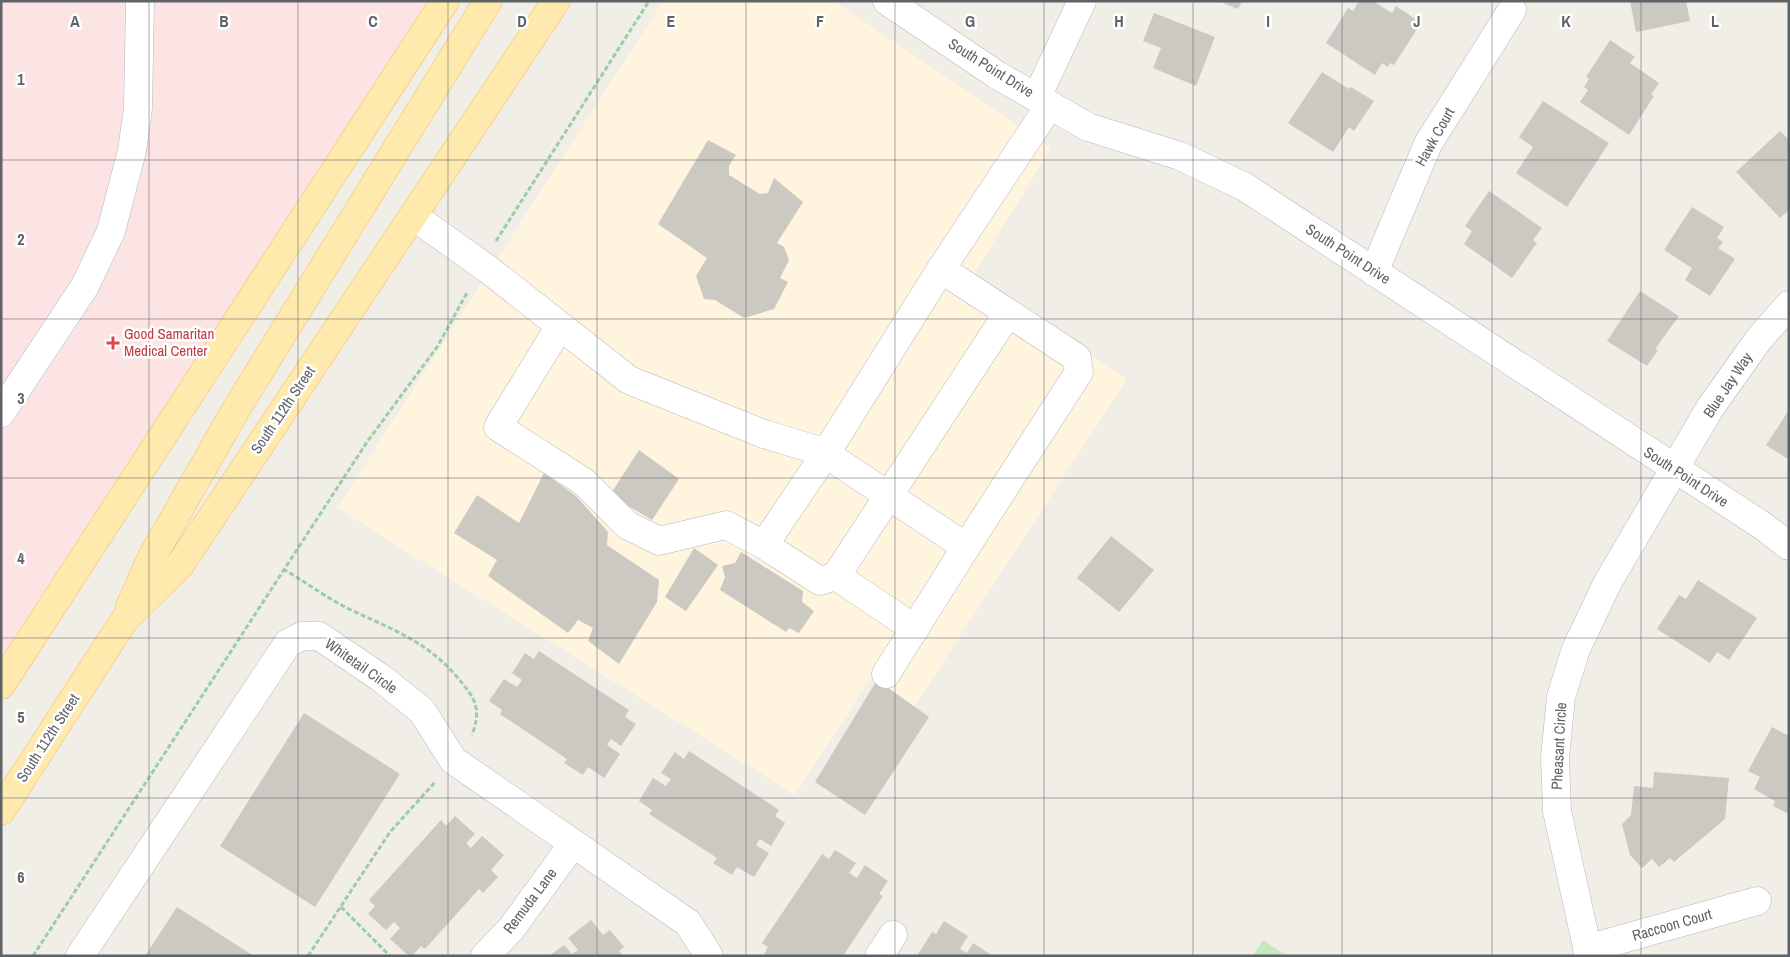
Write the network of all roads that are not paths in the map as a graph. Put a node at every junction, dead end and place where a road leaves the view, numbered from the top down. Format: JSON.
{"nodes":[{"id":1,"x":140,"y":1,"type":"edge"},
{"id":2,"x":445,"y":1,"type":"edge"},
{"id":3,"x":488,"y":1,"type":"edge"},
{"id":4,"x":556,"y":1,"type":"edge"},
{"id":5,"x":887,"y":1,"type":"edge"},
{"id":6,"x":1082,"y":1,"type":"edge"},
{"id":7,"x":1512,"y":10,"type":"dead end"},
{"id":8,"x":1044,"y":101,"type":"junction"},
{"id":9,"x":413,"y":216,"type":"junction"},
{"id":10,"x":941,"y":270,"type":"junction"},
{"id":11,"x":1374,"y":272,"type":"junction"},
{"id":12,"x":1789,"y":305,"type":"edge"},
{"id":13,"x":1008,"y":314,"type":"junction"},
{"id":14,"x":560,"y":326,"type":"junction"},
{"id":15,"x":1,"y":413,"type":"edge"},
{"id":16,"x":826,"y":453,"type":"junction"},
{"id":17,"x":1674,"y":470,"type":"junction"},
{"id":18,"x":889,"y":495,"type":"junction"},
{"id":19,"x":764,"y":546,"type":"junction"},
{"id":20,"x":1789,"y":546,"type":"edge"},
{"id":21,"x":966,"y":547,"type":"junction"},
{"id":22,"x":836,"y":576,"type":"junction"},
{"id":23,"x":125,"y":619,"type":"junction"},
{"id":24,"x":915,"y":629,"type":"junction"},
{"id":25,"x":886,"y":674,"type":"dead end"},
{"id":26,"x":1,"y":685,"type":"edge"},
{"id":27,"x":1,"y":811,"type":"edge"},
{"id":28,"x":573,"y":844,"type":"junction"},
{"id":29,"x":1757,"y":901,"type":"dead end"},
{"id":30,"x":1588,"y":952,"type":"edge"},
{"id":31,"x":80,"y":956,"type":"edge"},
{"id":32,"x":485,"y":956,"type":"edge"},
{"id":33,"x":709,"y":956,"type":"edge"}],
"edges":[{"from":1,"to":15,"type":"street"},
{"from":2,"to":26,"type":"main road"},
{"from":3,"to":23,"type":"main road"},
{"from":4,"to":9,"type":"main road","name":"South 112th Street"},
{"from":5,"to":8,"type":"street","name":"South Point Drive"},
{"from":6,"to":8,"type":"street"},
{"from":7,"to":11,"type":"street","name":"Hawk Court"},
{"from":8,"to":10,"type":"street"},
{"from":8,"to":11,"type":"street","name":"South Point Drive"},
{"from":9,"to":14,"type":"street"},
{"from":9,"to":23,"type":"main road","name":"South 112th Street"},
{"from":10,"to":13,"type":"street"},
{"from":10,"to":16,"type":"street"},
{"from":11,"to":17,"type":"street","name":"South Point Drive"},
{"from":12,"to":17,"type":"street","name":"Blue Jay Way"},
{"from":13,"to":18,"type":"street"},
{"from":13,"to":21,"type":"street"},
{"from":14,"to":16,"type":"street"},
{"from":14,"to":19,"type":"street"},
{"from":16,"to":18,"type":"street"},
{"from":16,"to":19,"type":"street"},
{"from":17,"to":20,"type":"street","name":"South Point Drive"},
{"from":17,"to":30,"type":"street","name":"Pheasant Circle"},
{"from":18,"to":21,"type":"street"},
{"from":18,"to":22,"type":"street"},
{"from":19,"to":22,"type":"street"},
{"from":21,"to":24,"type":"street"},
{"from":22,"to":24,"type":"street"},
{"from":23,"to":27,"type":"main road","name":"South 112th Street"},
{"from":24,"to":25,"type":"street"},
{"from":28,"to":31,"type":"street","name":"Whitetail Circle"},
{"from":28,"to":32,"type":"street","name":"Remuda Lane"},
{"from":28,"to":33,"type":"street","name":"Whitetail Circle"},
{"from":29,"to":30,"type":"street","name":"Raccoon Court"}]}
